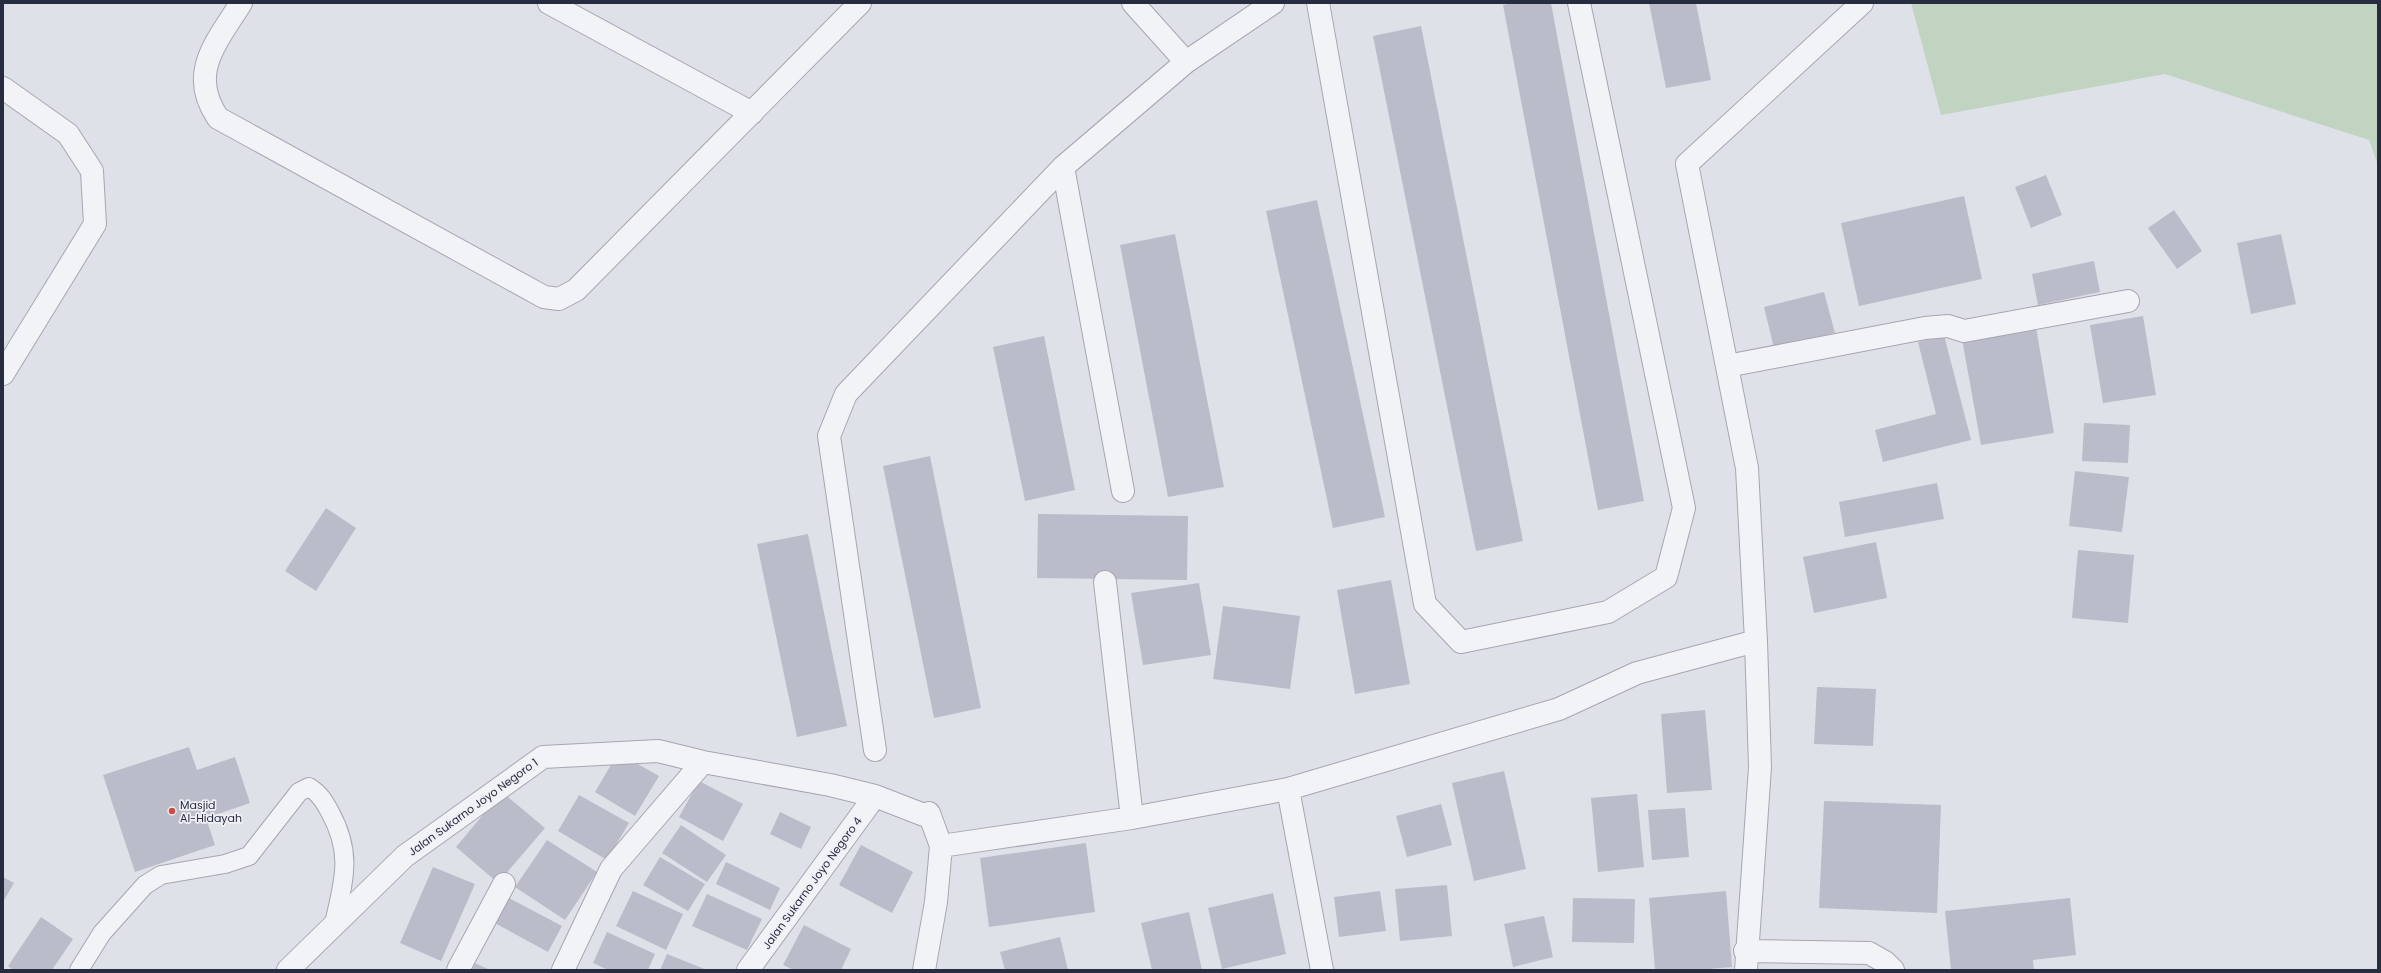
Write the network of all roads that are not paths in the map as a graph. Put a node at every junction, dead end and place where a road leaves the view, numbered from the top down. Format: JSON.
{"nodes":[{"id":1,"x":240,"y":3,"type":"edge"},
{"id":2,"x":549,"y":3,"type":"edge"},
{"id":3,"x":860,"y":3,"type":"edge"},
{"id":4,"x":1133,"y":3,"type":"edge"},
{"id":5,"x":1273,"y":3,"type":"edge"},
{"id":6,"x":1318,"y":3,"type":"edge"},
{"id":7,"x":1579,"y":3,"type":"edge"},
{"id":8,"x":1862,"y":3,"type":"edge"},
{"id":9,"x":1186,"y":62,"type":"junction"},
{"id":10,"x":3,"y":88,"type":"edge"},
{"id":11,"x":752,"y":113,"type":"junction"},
{"id":12,"x":1062,"y":167,"type":"junction"},
{"id":13,"x":2128,"y":301,"type":"dead end"},
{"id":14,"x":1727,"y":366,"type":"junction"},
{"id":15,"x":3,"y":374,"type":"edge"},
{"id":16,"x":1123,"y":491,"type":"dead end"},
{"id":17,"x":1105,"y":582,"type":"dead end"},
{"id":18,"x":1756,"y":641,"type":"junction"},
{"id":19,"x":875,"y":750,"type":"dead end"},
{"id":20,"x":703,"y":762,"type":"junction"},
{"id":21,"x":1288,"y":789,"type":"junction"},
{"id":22,"x":875,"y":796,"type":"junction"},
{"id":23,"x":1132,"y":818,"type":"junction"},
{"id":24,"x":941,"y":846,"type":"junction"},
{"id":25,"x":504,"y":884,"type":"dead end"},
{"id":26,"x":333,"y":928,"type":"junction"},
{"id":27,"x":1746,"y":960,"type":"edge"},
{"id":28,"x":79,"y":970,"type":"edge"},
{"id":29,"x":288,"y":970,"type":"edge"},
{"id":30,"x":458,"y":970,"type":"edge"},
{"id":31,"x":562,"y":970,"type":"edge"},
{"id":32,"x":748,"y":970,"type":"edge"},
{"id":33,"x":924,"y":970,"type":"edge"},
{"id":34,"x":1322,"y":970,"type":"edge"},
{"id":35,"x":1893,"y":970,"type":"edge"}],
"edges":[{"from":1,"to":11,"type":"street"},
{"from":2,"to":11,"type":"street"},
{"from":3,"to":11,"type":"street"},
{"from":4,"to":9,"type":"street"},
{"from":5,"to":9,"type":"street"},
{"from":6,"to":7,"type":"street"},
{"from":8,"to":14,"type":"street"},
{"from":9,"to":12,"type":"street"},
{"from":10,"to":15,"type":"street"},
{"from":12,"to":16,"type":"street"},
{"from":12,"to":19,"type":"street"},
{"from":13,"to":14,"type":"street"},
{"from":14,"to":18,"type":"street"},
{"from":17,"to":23,"type":"street"},
{"from":18,"to":21,"type":"street"},
{"from":18,"to":27,"type":"street"},
{"from":20,"to":22,"type":"street","name":"Jalan Sukarno Joyo Negoro 1"},
{"from":20,"to":26,"type":"street","name":"Jalan Sukarno Joyo Negoro 1"},
{"from":20,"to":31,"type":"street"},
{"from":21,"to":23,"type":"street"},
{"from":21,"to":34,"type":"street"},
{"from":22,"to":24,"type":"street","name":"Jalan Sukarno Joyo Negoro 1"},
{"from":22,"to":32,"type":"street","name":"Jalan Sukarno Joyo Negoro 4"},
{"from":23,"to":24,"type":"street"},
{"from":24,"to":33,"type":"street"},
{"from":25,"to":30,"type":"street"},
{"from":26,"to":28,"type":"lane"},
{"from":26,"to":29,"type":"street","name":"Jalan Sukarno Joyo Negoro 1"},
{"from":27,"to":35,"type":"street"}]}
